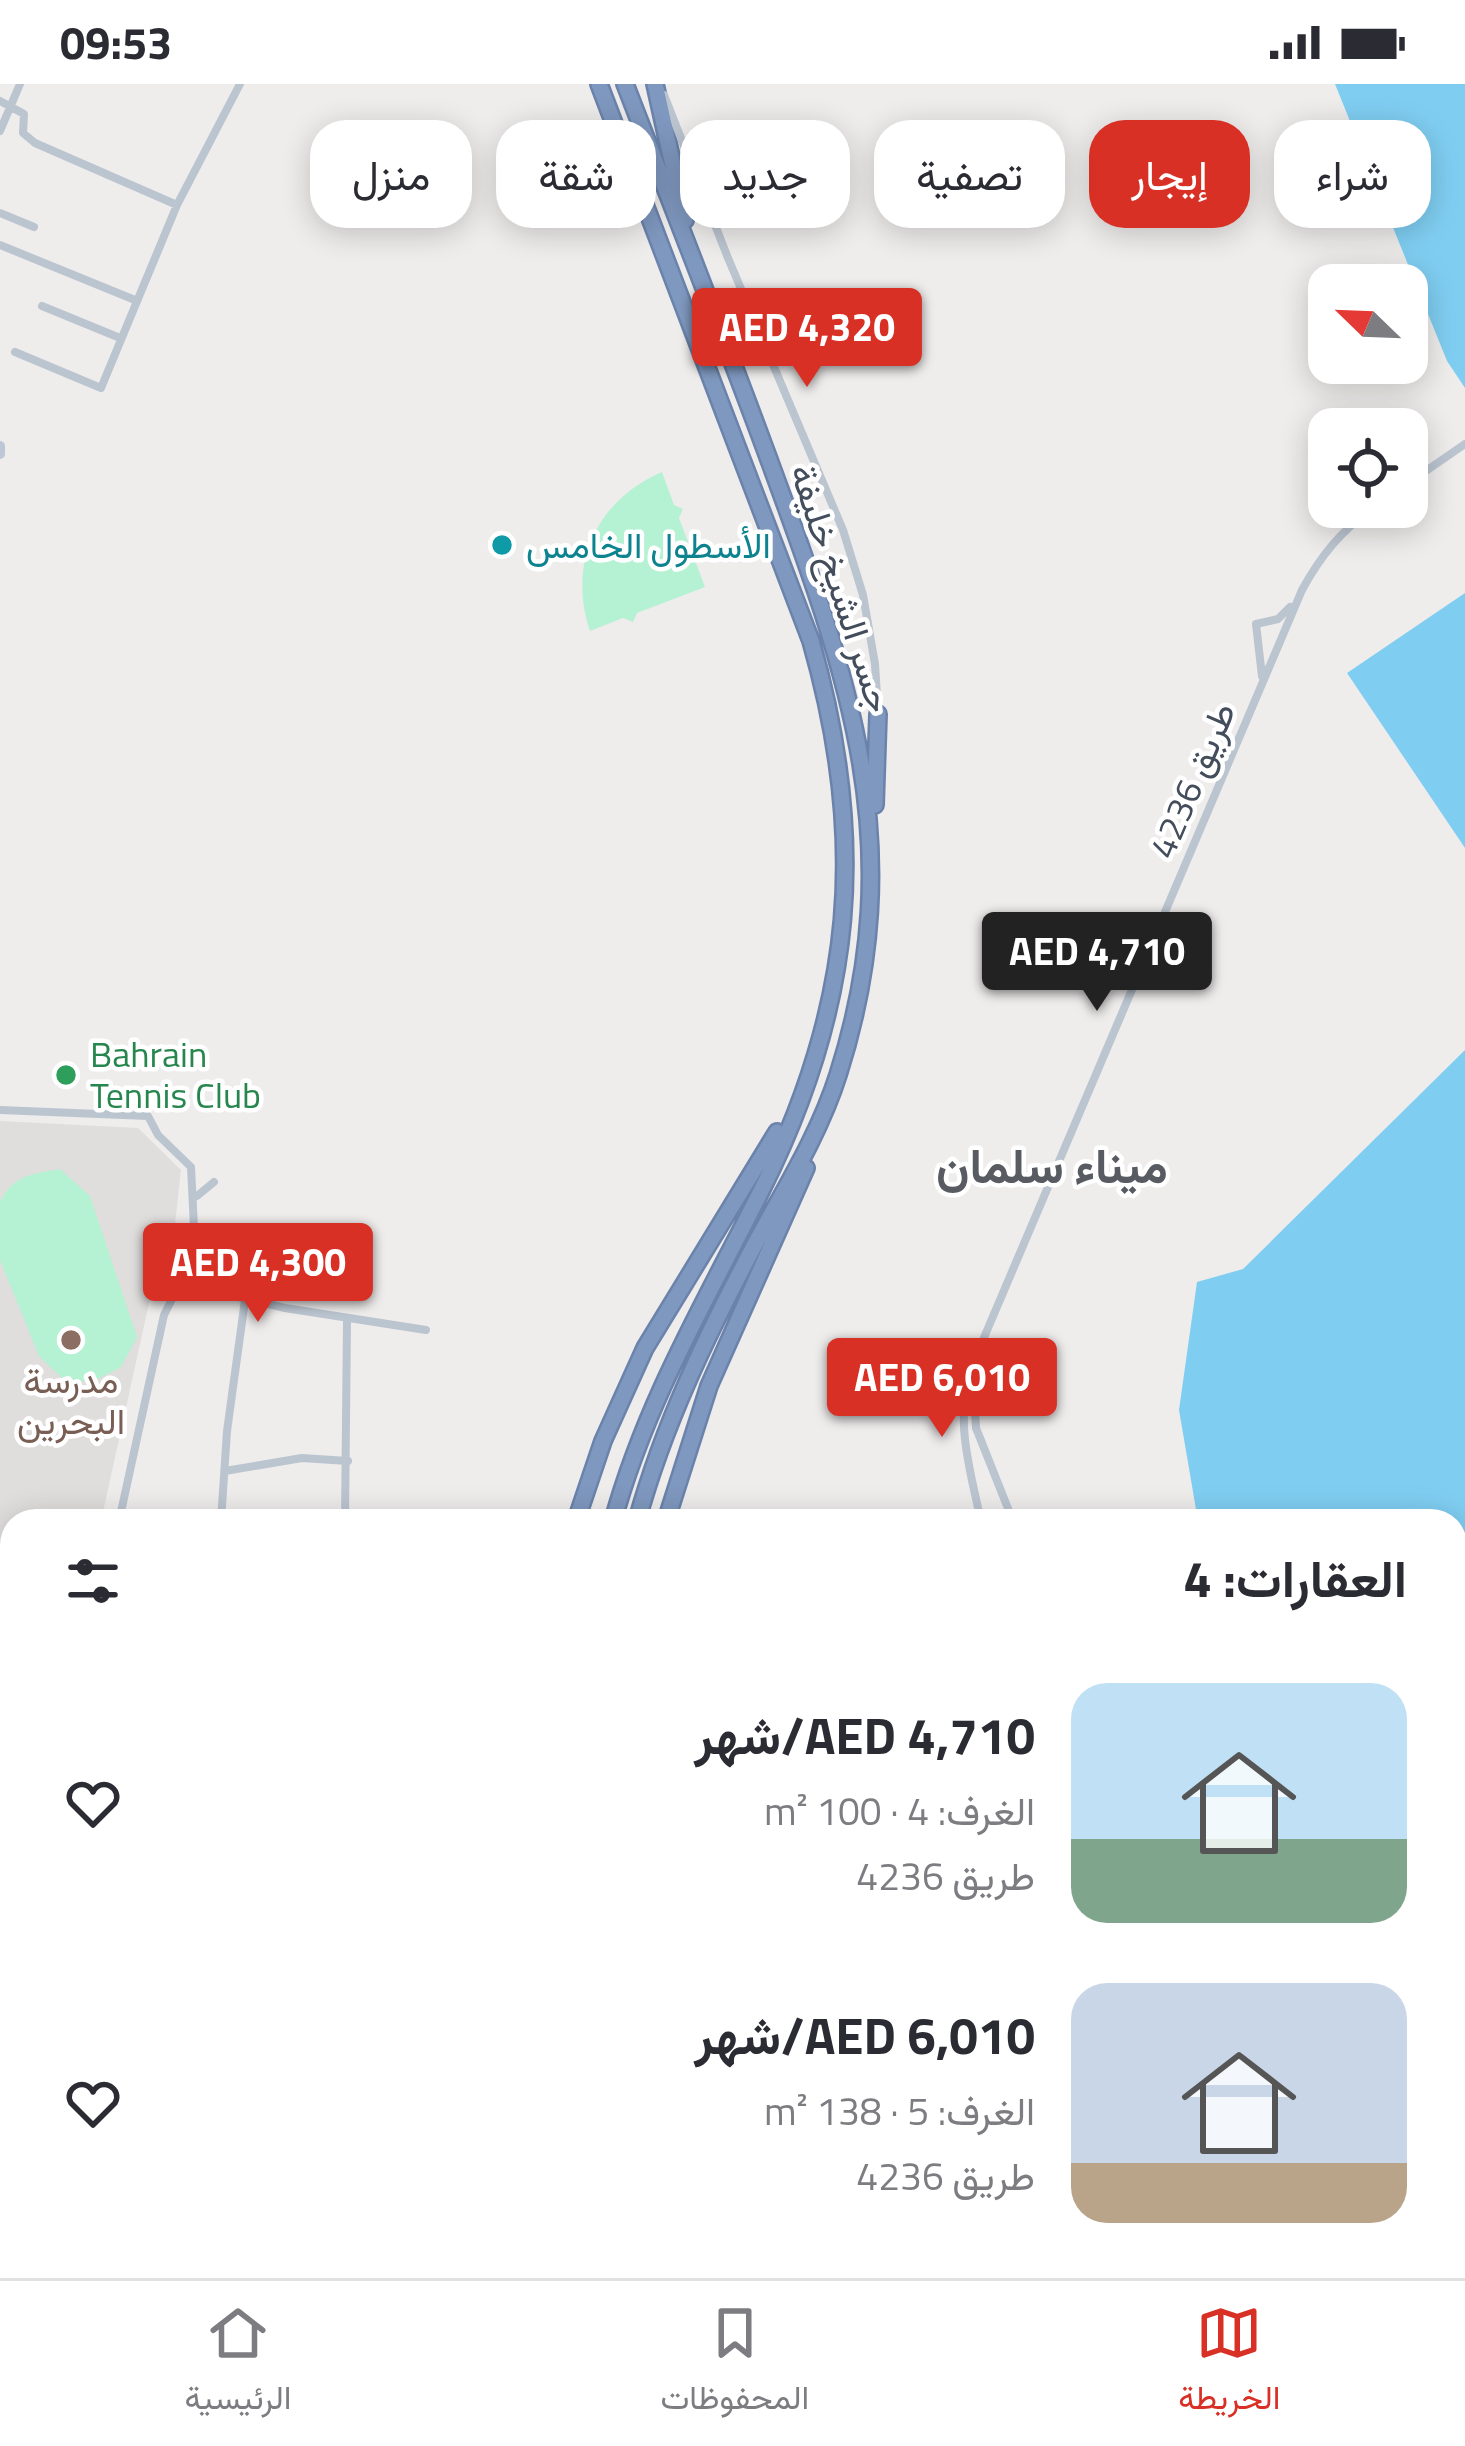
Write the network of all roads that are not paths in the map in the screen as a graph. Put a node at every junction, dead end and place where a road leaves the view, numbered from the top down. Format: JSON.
{"nodes":[{"id":1,"x":20,"y":84,"type":"edge"},
{"id":2,"x":240,"y":84,"type":"edge"},
{"id":3,"x":599,"y":84,"type":"edge"},
{"id":4,"x":625,"y":84,"type":"edge"},
{"id":5,"x":657,"y":84,"type":"edge"},
{"id":6,"x":0,"y":101,"type":"edge"},
{"id":7,"x":10,"y":106,"type":"junction"},
{"id":8,"x":0,"y":131,"type":"edge"},
{"id":9,"x":177,"y":206,"type":"junction"},
{"id":10,"x":0,"y":213,"type":"edge"},
{"id":11,"x":34,"y":227,"type":"dead end"},
{"id":12,"x":686,"y":235,"type":"junction"},
{"id":13,"x":0,"y":245,"type":"edge"},
{"id":14,"x":135,"y":300,"type":"junction"},
{"id":15,"x":42,"y":306,"type":"dead end"},
{"id":16,"x":120,"y":338,"type":"junction"},
{"id":17,"x":15,"y":352,"type":"dead end"},
{"id":18,"x":1465,"y":444,"type":"edge"},
{"id":19,"x":1428,"y":470,"type":"edge"},
{"id":20,"x":1348,"y":528,"type":"edge"},
{"id":21,"x":1302,"y":590,"type":"junction"},
{"id":22,"x":1262,"y":684,"type":"junction"},
{"id":23,"x":878,"y":714,"type":"joint"},
{"id":24,"x":869,"y":831,"type":"junction"},
{"id":25,"x":811,"y":1072,"type":"junction"},
{"id":26,"x":0,"y":1111,"type":"edge"},
{"id":27,"x":824,"y":1114,"type":"junction"},
{"id":28,"x":214,"y":1182,"type":"dead end"},
{"id":29,"x":194,"y":1203,"type":"junction"},
{"id":30,"x":180,"y":1283,"type":"junction"},
{"id":31,"x":245,"y":1300,"type":"junction"},
{"id":32,"x":347,"y":1319,"type":"junction"},
{"id":33,"x":426,"y":1330,"type":"dead end"},
{"id":34,"x":974,"y":1361,"type":"junction"},
{"id":35,"x":348,"y":1461,"type":"junction"},
{"id":36,"x":225,"y":1471,"type":"junction"},
{"id":37,"x":122,"y":1509,"type":"edge"},
{"id":38,"x":222,"y":1509,"type":"edge"},
{"id":39,"x":346,"y":1509,"type":"edge"},
{"id":40,"x":580,"y":1509,"type":"edge"},
{"id":41,"x":617,"y":1509,"type":"edge"},
{"id":42,"x":641,"y":1509,"type":"edge"},
{"id":43,"x":670,"y":1509,"type":"edge"},
{"id":44,"x":980,"y":1509,"type":"edge"},
{"id":45,"x":1007,"y":1509,"type":"edge"}],
"edges":[{"from":1,"to":7,"type":"street"},
{"from":2,"to":9,"type":"street"},
{"from":3,"to":25,"type":"highway","name":"جسر الشيخ خليفة"},
{"from":4,"to":12,"type":"highway","name":"جسر الشيخ خليفة"},
{"from":5,"to":12,"type":"highway"},
{"from":5,"to":23,"type":"street"},
{"from":6,"to":7,"type":"street"},
{"from":7,"to":8,"type":"street"},
{"from":7,"to":9,"type":"street"},
{"from":9,"to":14,"type":"street"},
{"from":10,"to":11,"type":"street"},
{"from":12,"to":24,"type":"highway","name":"جسر الشيخ خليفة"},
{"from":13,"to":14,"type":"street"},
{"from":14,"to":16,"type":"street"},
{"from":15,"to":16,"type":"street"},
{"from":16,"to":17,"type":"street"},
{"from":18,"to":19,"type":"street"},
{"from":20,"to":21,"type":"street"},
{"from":21,"to":22,"type":"street","name":"طريق 4236"},
{"from":21,"to":22,"type":"street","name":"طريق 4236"},
{"from":22,"to":34,"type":"street","name":"طريق 4236"},
{"from":23,"to":24,"type":"highway"},
{"from":24,"to":27,"type":"highway","name":"جسر الشيخ خليفة"},
{"from":25,"to":40,"type":"highway"},
{"from":25,"to":41,"type":"highway","name":"جسر الشيخ خليفة"},
{"from":26,"to":29,"type":"street"},
{"from":27,"to":42,"type":"highway","name":"جسر الشيخ خليفة"},
{"from":27,"to":43,"type":"highway"},
{"from":28,"to":29,"type":"street"},
{"from":29,"to":30,"type":"street"},
{"from":30,"to":31,"type":"street"},
{"from":30,"to":37,"type":"street"},
{"from":31,"to":32,"type":"street"},
{"from":31,"to":36,"type":"street"},
{"from":32,"to":33,"type":"street"},
{"from":32,"to":35,"type":"street"},
{"from":34,"to":44,"type":"street","name":"طريق 4236"},
{"from":34,"to":45,"type":"street","name":"طريق 4236"},
{"from":35,"to":36,"type":"street"},
{"from":35,"to":39,"type":"street"},
{"from":36,"to":38,"type":"street"}]}
